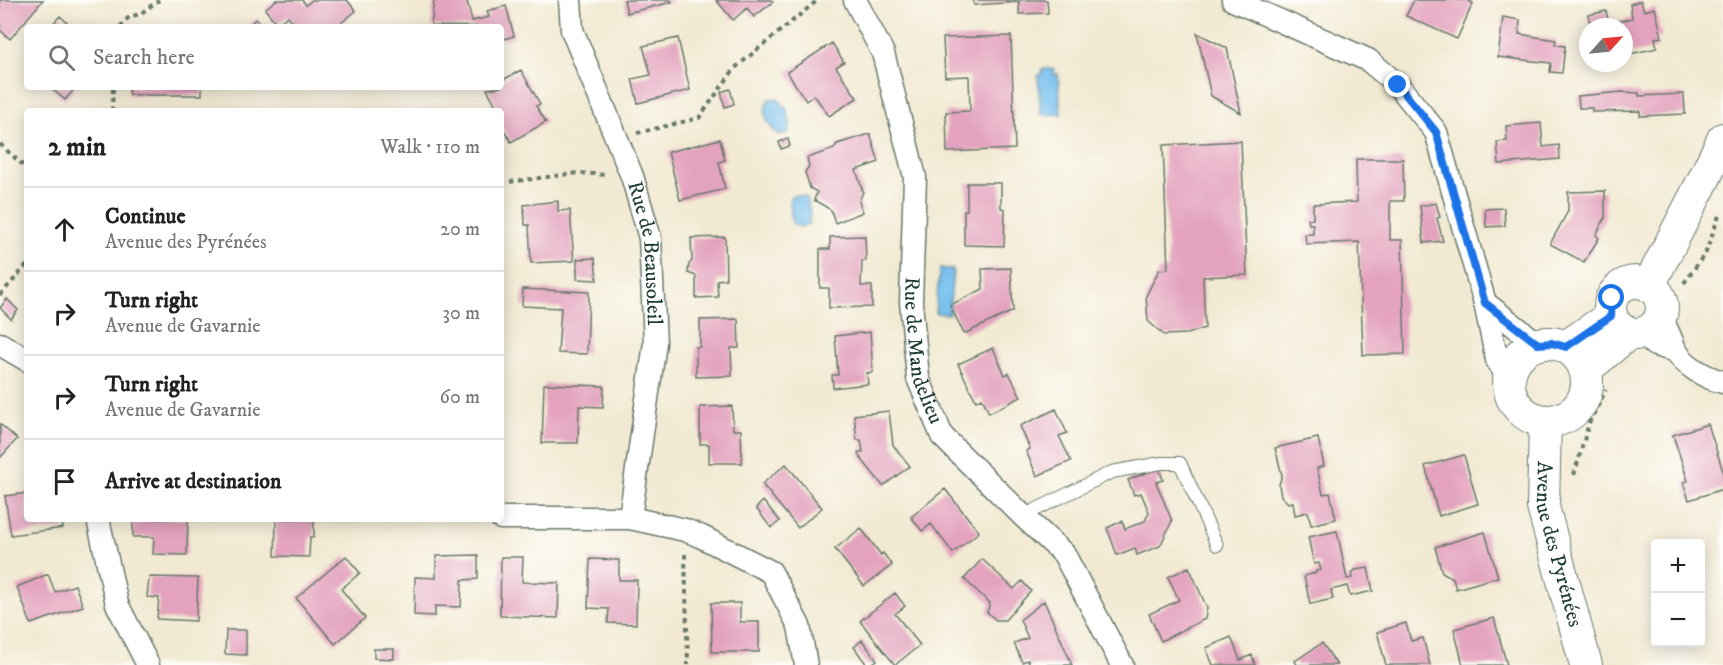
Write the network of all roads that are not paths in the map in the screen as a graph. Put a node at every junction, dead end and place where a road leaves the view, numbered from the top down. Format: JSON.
{"nodes":[{"id":1,"x":570,"y":0,"type":"edge"},
{"id":2,"x":1233,"y":0,"type":"edge"},
{"id":3,"x":863,"y":4,"type":"edge"},
{"id":4,"x":1723,"y":139,"type":"edge"},
{"id":5,"x":1648,"y":285,"type":"junction"},
{"id":6,"x":1485,"y":303,"type":"junction"},
{"id":7,"x":1635,"y":325,"type":"junction"},
{"id":8,"x":0,"y":344,"type":"edge"},
{"id":9,"x":24,"y":358,"type":"edge"},
{"id":10,"x":1575,"y":360,"type":"junction"},
{"id":11,"x":1508,"y":377,"type":"junction"},
{"id":12,"x":1723,"y":382,"type":"edge"},
{"id":13,"x":1545,"y":422,"type":"junction"},
{"id":14,"x":1023,"y":516,"type":"junction"},
{"id":15,"x":504,"y":518,"type":"edge"},
{"id":16,"x":630,"y":518,"type":"junction"},
{"id":17,"x":99,"y":522,"type":"edge"},
{"id":18,"x":1216,"y":545,"type":"dead end"},
{"id":19,"x":148,"y":665,"type":"edge"},
{"id":20,"x":806,"y":665,"type":"edge"},
{"id":21,"x":1122,"y":665,"type":"edge"},
{"id":22,"x":1586,"y":665,"type":"edge"}],
"edges":[{"from":1,"to":16,"type":"street","name":"Rue de Beausoleil"},
{"from":2,"to":6,"type":"street"},
{"from":3,"to":14,"type":"street","name":"Rue de Mandelieu"},
{"from":4,"to":5,"type":"main road"},
{"from":5,"to":7,"type":"main road"},
{"from":5,"to":7,"type":"main road"},
{"from":6,"to":10,"type":"street"},
{"from":6,"to":11,"type":"street"},
{"from":7,"to":10,"type":"main road"},
{"from":7,"to":12,"type":"street"},
{"from":8,"to":9,"type":"street"},
{"from":10,"to":11,"type":"main road"},
{"from":10,"to":13,"type":"main road"},
{"from":11,"to":13,"type":"main road"},
{"from":13,"to":22,"type":"main road","name":"Avenue des Pyrénées"},
{"from":14,"to":18,"type":"lane"},
{"from":14,"to":21,"type":"street","name":"Rue de Mandelieu"},
{"from":15,"to":16,"type":"street"},
{"from":16,"to":20,"type":"street"},
{"from":17,"to":19,"type":"street"}]}
